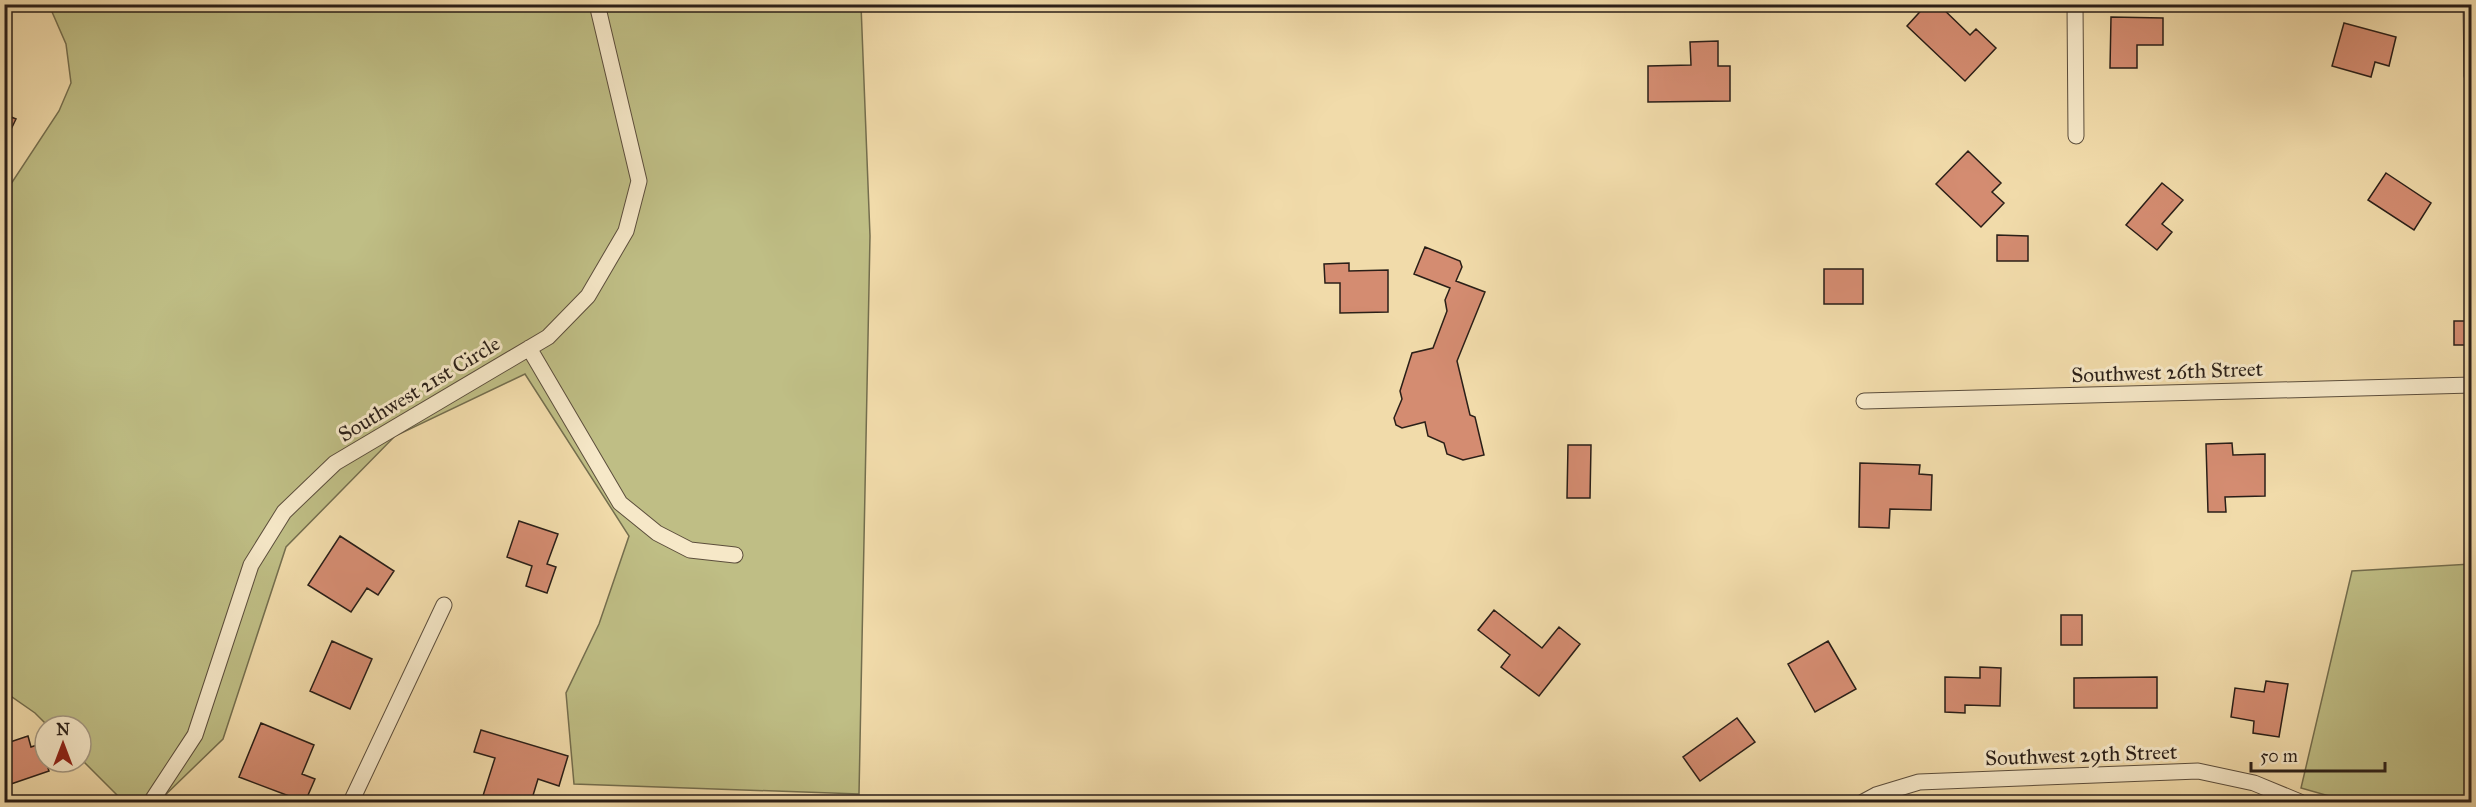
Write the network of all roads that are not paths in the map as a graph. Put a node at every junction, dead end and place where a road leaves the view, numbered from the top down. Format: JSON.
{"nodes":[{"id":1,"x":597,"y":4,"type":"edge"},
{"id":2,"x":2075,"y":4,"type":"edge"},
{"id":3,"x":2471,"y":4,"type":"edge"},
{"id":4,"x":2472,"y":76,"type":"edge"},
{"id":5,"x":2076,"y":136,"type":"dead end"},
{"id":6,"x":529,"y":348,"type":"junction"},
{"id":7,"x":2472,"y":385,"type":"edge"},
{"id":8,"x":1864,"y":401,"type":"dead end"},
{"id":9,"x":735,"y":555,"type":"dead end"},
{"id":10,"x":444,"y":605,"type":"dead end"},
{"id":11,"x":151,"y":802,"type":"edge"},
{"id":12,"x":351,"y":802,"type":"edge"},
{"id":13,"x":1863,"y":802,"type":"edge"},
{"id":14,"x":2300,"y":802,"type":"edge"}],
"edges":[{"from":1,"to":6,"type":"street","name":"Southwest 21st Circle"},
{"from":2,"to":5,"type":"street"},
{"from":3,"to":4,"type":"street"},
{"from":6,"to":9,"type":"street"},
{"from":6,"to":11,"type":"street","name":"Southwest 21st Circle"},
{"from":7,"to":8,"type":"street","name":"Southwest 26th Street"},
{"from":10,"to":12,"type":"street"},
{"from":13,"to":14,"type":"street","name":"Southwest 29th Street"}]}
